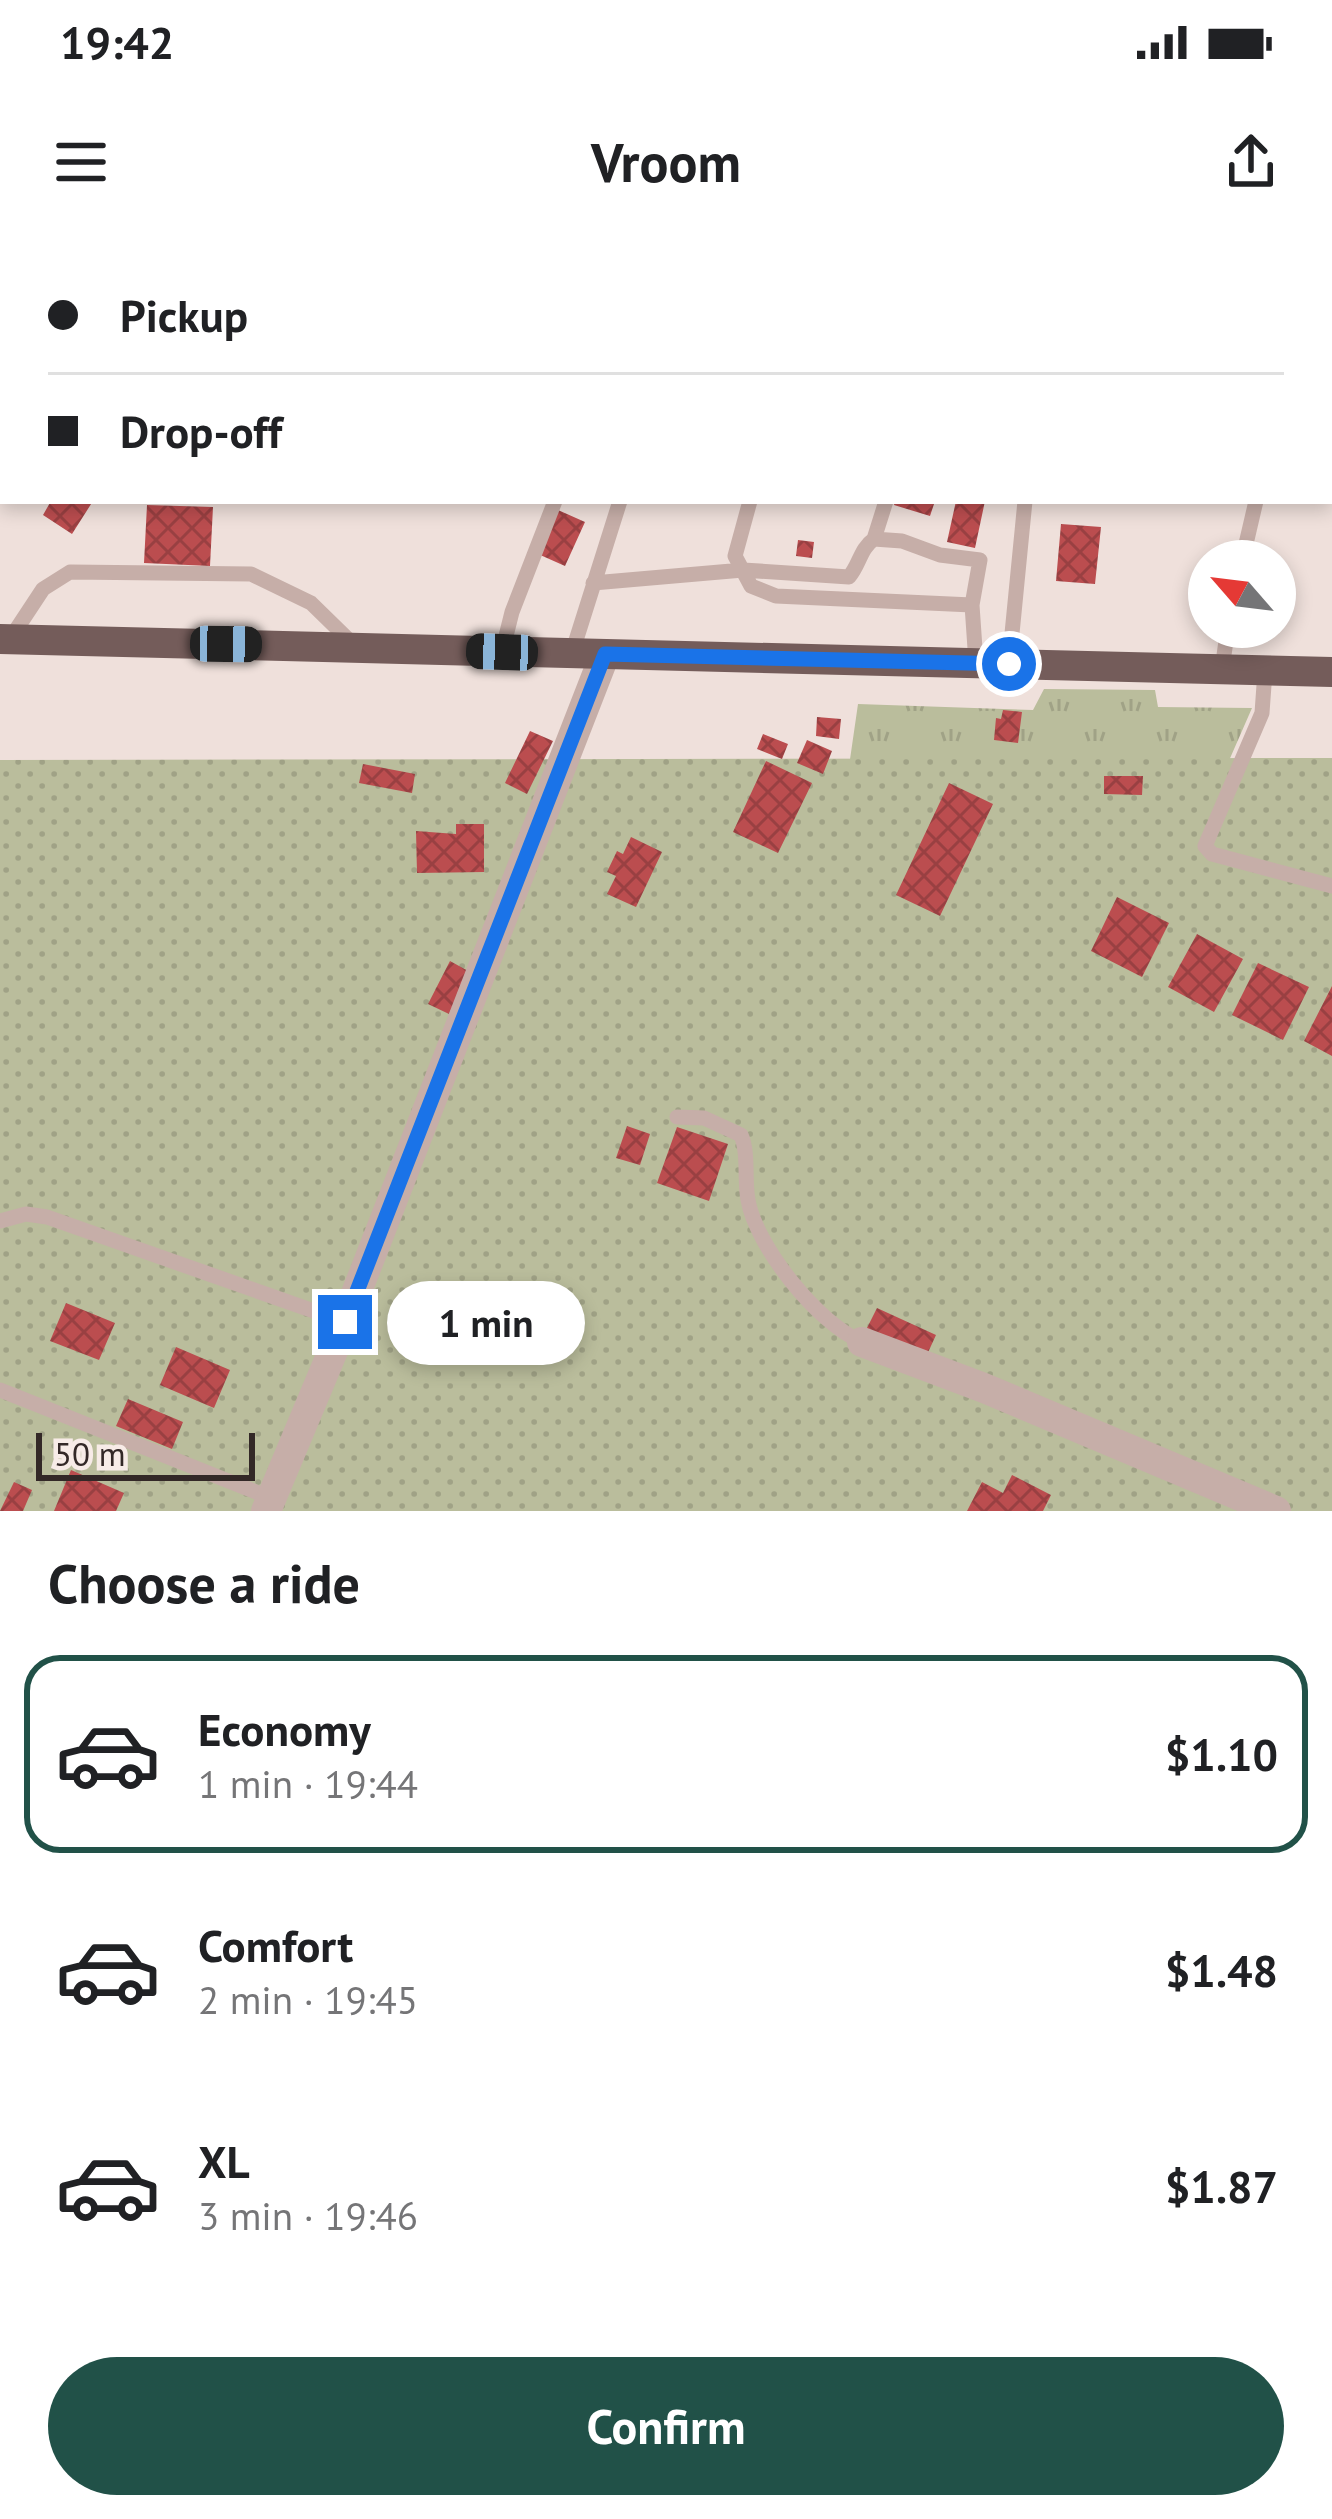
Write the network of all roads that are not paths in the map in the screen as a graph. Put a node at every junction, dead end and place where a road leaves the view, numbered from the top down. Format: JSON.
{"nodes":[{"id":1,"x":554,"y":504,"type":"edge"},
{"id":2,"x":619,"y":504,"type":"edge"},
{"id":3,"x":748,"y":504,"type":"edge"},
{"id":4,"x":885,"y":504,"type":"edge"},
{"id":5,"x":1025,"y":504,"type":"edge"},
{"id":6,"x":1255,"y":504,"type":"edge"},
{"id":7,"x":874,"y":539,"type":"junction"},
{"id":8,"x":1247,"y":540,"type":"edge"},
{"id":9,"x":743,"y":570,"type":"junction"},
{"id":10,"x":593,"y":583,"type":"junction"},
{"id":11,"x":973,"y":604,"type":"junction"},
{"id":12,"x":5,"y":639,"type":"edge"},
{"id":13,"x":356,"y":648,"type":"junction"},
{"id":14,"x":1225,"y":648,"type":"edge"},
{"id":15,"x":502,"y":652,"type":"junction"},
{"id":16,"x":572,"y":653,"type":"junction"},
{"id":17,"x":605,"y":654,"type":"junction"},
{"id":18,"x":976,"y":663,"type":"junction"},
{"id":19,"x":1009,"y":664,"type":"junction"},
{"id":20,"x":1222,"y":669,"type":"junction"},
{"id":21,"x":1265,"y":670,"type":"junction"},
{"id":22,"x":1332,"y":672,"type":"edge"},
{"id":23,"x":1332,"y":886,"type":"edge"},
{"id":24,"x":677,"y":1117,"type":"dead end"},
{"id":25,"x":0,"y":1221,"type":"edge"},
{"id":26,"x":345,"y":1322,"type":"junction"},
{"id":27,"x":862,"y":1342,"type":"joint"},
{"id":28,"x":0,"y":1390,"type":"edge"},
{"id":29,"x":268,"y":1505,"type":"edge"},
{"id":30,"x":1276,"y":1511,"type":"edge"}],
"edges":[{"from":1,"to":15,"type":"lane"},
{"from":2,"to":10,"type":"lane"},
{"from":3,"to":9,"type":"lane"},
{"from":4,"to":7,"type":"lane"},
{"from":5,"to":19,"type":"lane"},
{"from":6,"to":8,"type":"lane"},
{"from":7,"to":9,"type":"lane"},
{"from":7,"to":11,"type":"lane"},
{"from":9,"to":10,"type":"lane"},
{"from":9,"to":11,"type":"lane"},
{"from":10,"to":16,"type":"lane"},
{"from":11,"to":18,"type":"lane"},
{"from":12,"to":13,"type":"main road"},
{"from":12,"to":13,"type":"lane"},
{"from":13,"to":15,"type":"main road"},
{"from":14,"to":20,"type":"lane"},
{"from":15,"to":16,"type":"main road"},
{"from":16,"to":17,"type":"main road"},
{"from":17,"to":18,"type":"main road"},
{"from":17,"to":26,"type":"street"},
{"from":18,"to":19,"type":"main road"},
{"from":19,"to":20,"type":"main road"},
{"from":20,"to":21,"type":"main road"},
{"from":21,"to":22,"type":"main road"},
{"from":21,"to":23,"type":"lane"},
{"from":24,"to":27,"type":"lane"},
{"from":25,"to":26,"type":"lane"},
{"from":26,"to":29,"type":"street"},
{"from":27,"to":30,"type":"street"},
{"from":28,"to":29,"type":"lane"}]}
